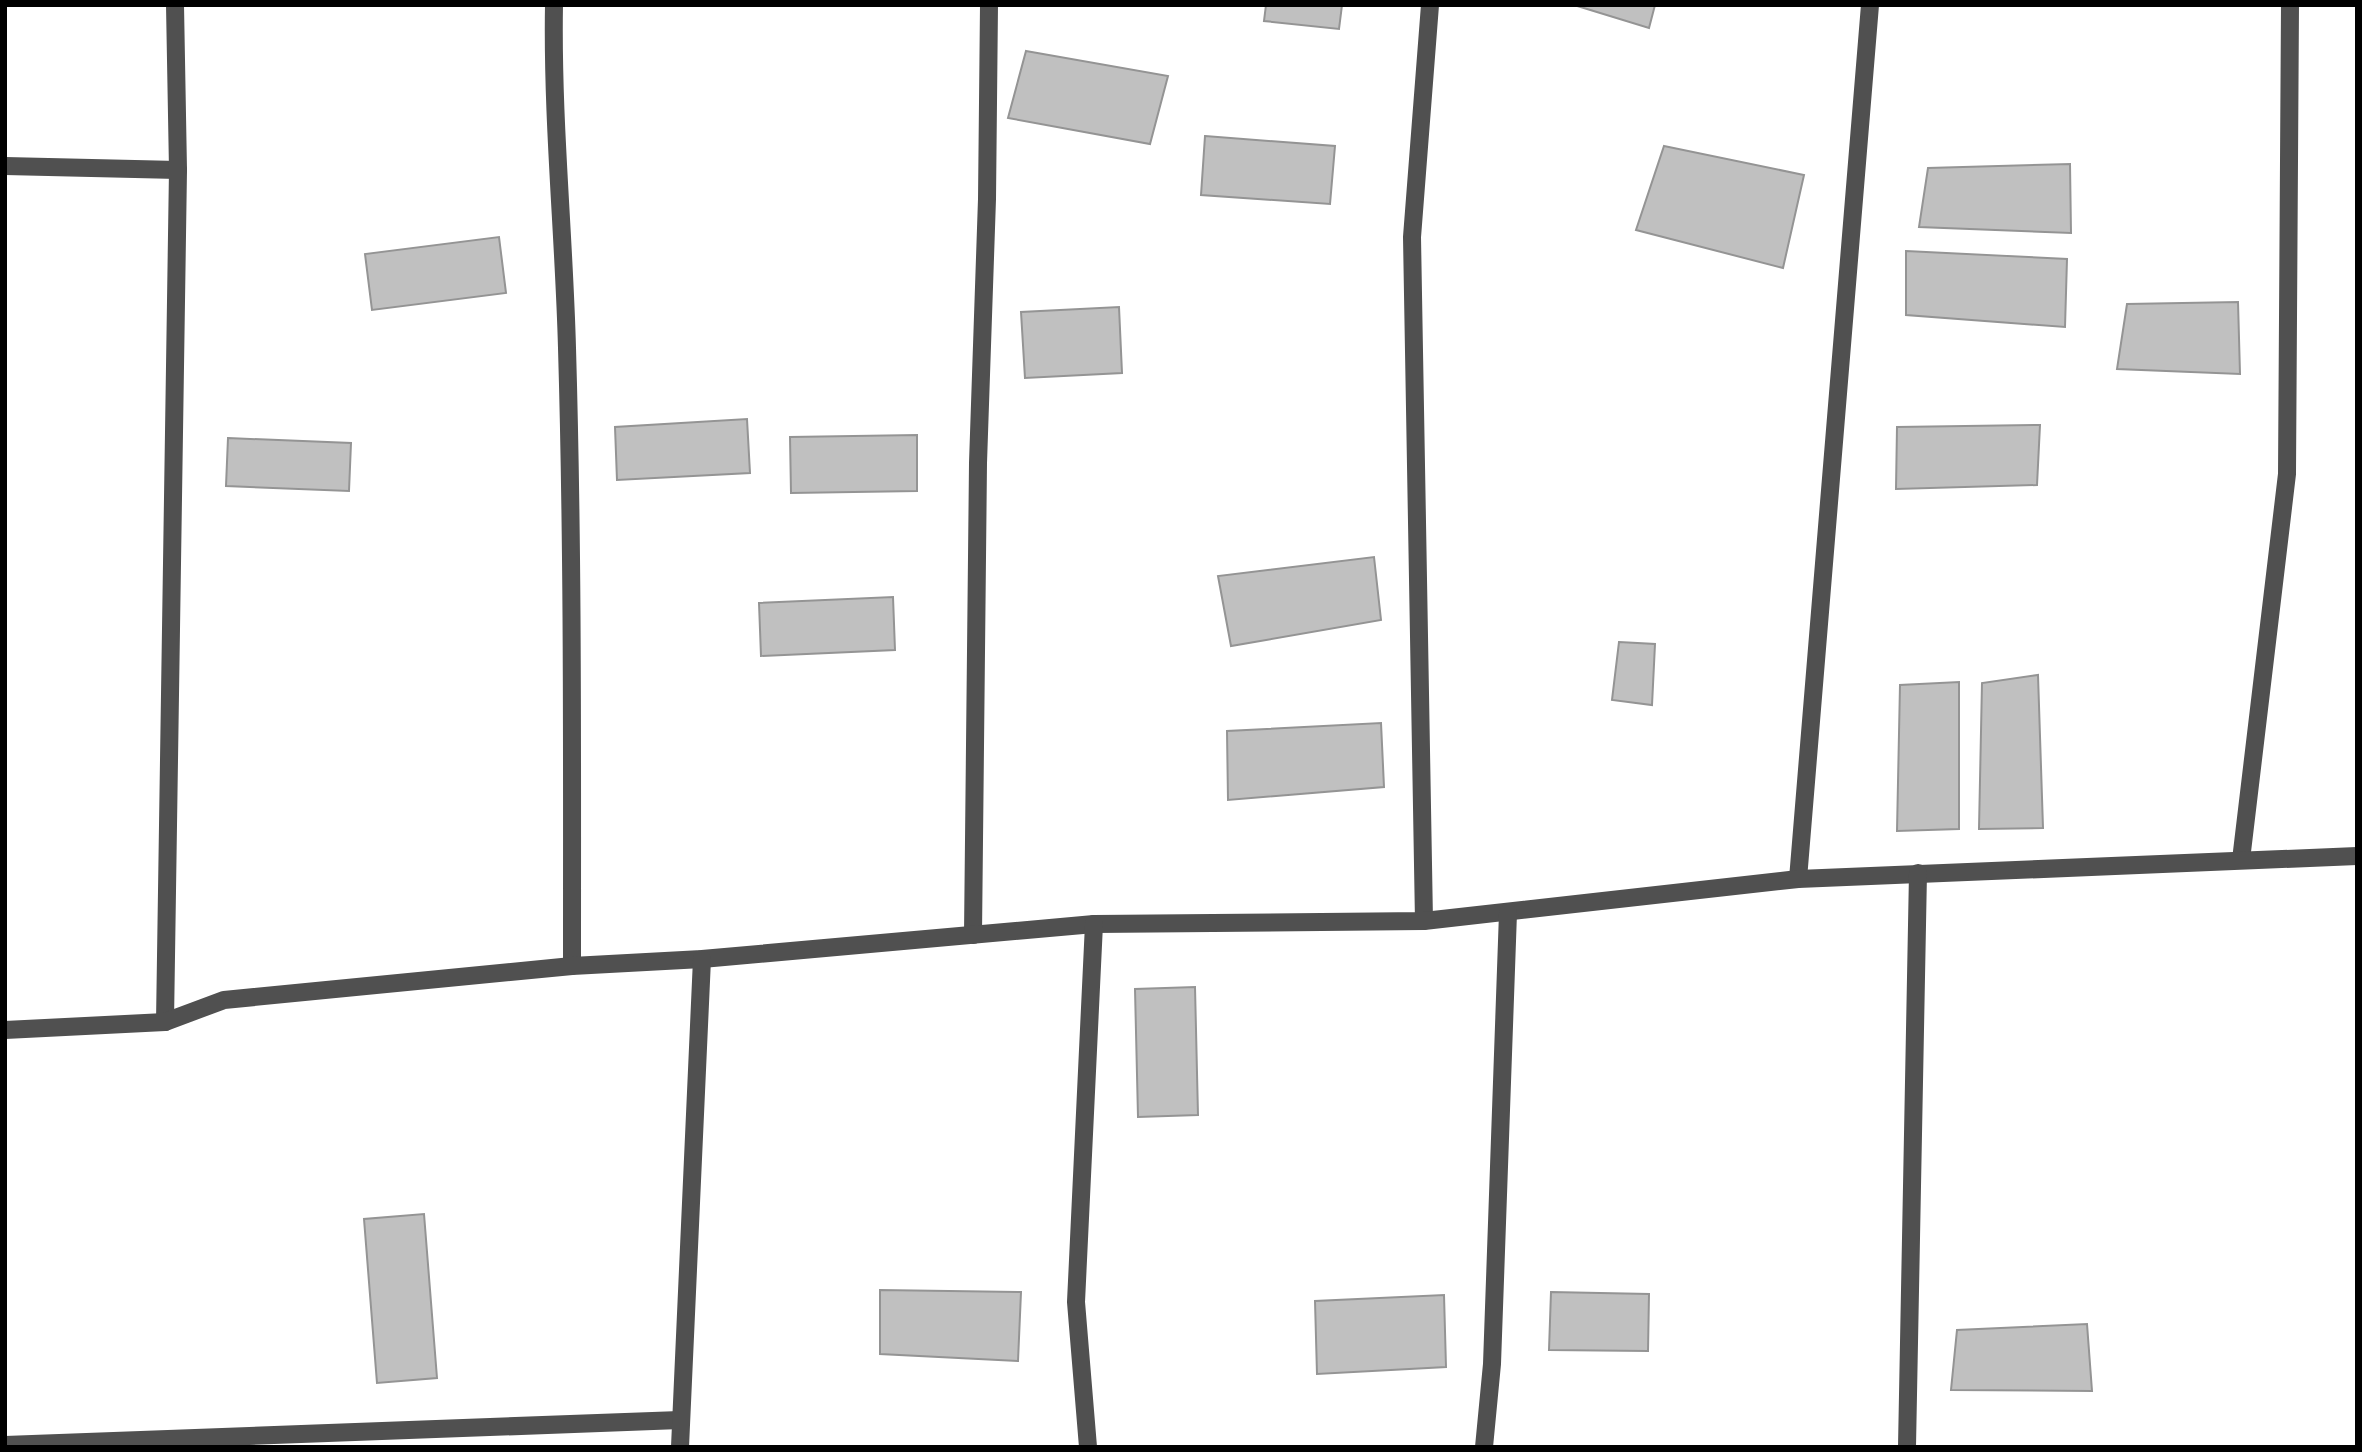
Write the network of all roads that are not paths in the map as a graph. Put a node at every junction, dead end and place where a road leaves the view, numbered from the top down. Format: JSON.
{"nodes":[{"id":1,"x":174,"y":5,"type":"edge"},
{"id":2,"x":554,"y":5,"type":"edge"},
{"id":3,"x":989,"y":5,"type":"edge"},
{"id":4,"x":1430,"y":5,"type":"edge"},
{"id":5,"x":1870,"y":5,"type":"edge"},
{"id":6,"x":2290,"y":5,"type":"edge"},
{"id":7,"x":5,"y":166,"type":"edge"},
{"id":8,"x":178,"y":170,"type":"junction"},
{"id":9,"x":2357,"y":856,"type":"edge"},
{"id":10,"x":2241,"y":860,"type":"junction"},
{"id":11,"x":1918,"y":873,"type":"junction"},
{"id":12,"x":1798,"y":878,"type":"junction"},
{"id":13,"x":1508,"y":913,"type":"junction"},
{"id":14,"x":1424,"y":921,"type":"junction"},
{"id":15,"x":1094,"y":924,"type":"junction"},
{"id":16,"x":973,"y":935,"type":"junction"},
{"id":17,"x":702,"y":959,"type":"junction"},
{"id":18,"x":572,"y":966,"type":"junction"},
{"id":19,"x":165,"y":1022,"type":"junction"},
{"id":20,"x":5,"y":1030,"type":"edge"},
{"id":21,"x":680,"y":1420,"type":"junction"},
{"id":22,"x":284,"y":1441,"type":"edge"},
{"id":23,"x":5,"y":1445,"type":"edge"},
{"id":24,"x":680,"y":1447,"type":"edge"},
{"id":25,"x":1088,"y":1447,"type":"edge"},
{"id":26,"x":1484,"y":1447,"type":"edge"},
{"id":27,"x":1907,"y":1447,"type":"edge"}],
"edges":[{"from":1,"to":8,"type":"street"},
{"from":2,"to":18,"type":"street"},
{"from":3,"to":16,"type":"street"},
{"from":4,"to":14,"type":"street"},
{"from":5,"to":12,"type":"street"},
{"from":6,"to":10,"type":"street"},
{"from":7,"to":8,"type":"street"},
{"from":8,"to":19,"type":"street"},
{"from":9,"to":10,"type":"street"},
{"from":10,"to":11,"type":"street"},
{"from":11,"to":12,"type":"street"},
{"from":11,"to":27,"type":"street"},
{"from":12,"to":13,"type":"street"},
{"from":13,"to":14,"type":"street"},
{"from":13,"to":26,"type":"street"},
{"from":14,"to":15,"type":"street"},
{"from":15,"to":16,"type":"street"},
{"from":15,"to":25,"type":"street"},
{"from":16,"to":17,"type":"street"},
{"from":17,"to":18,"type":"street"},
{"from":17,"to":21,"type":"street"},
{"from":18,"to":19,"type":"street"},
{"from":19,"to":20,"type":"street"},
{"from":21,"to":22,"type":"street"},
{"from":21,"to":24,"type":"street"},
{"from":22,"to":23,"type":"street"}]}
